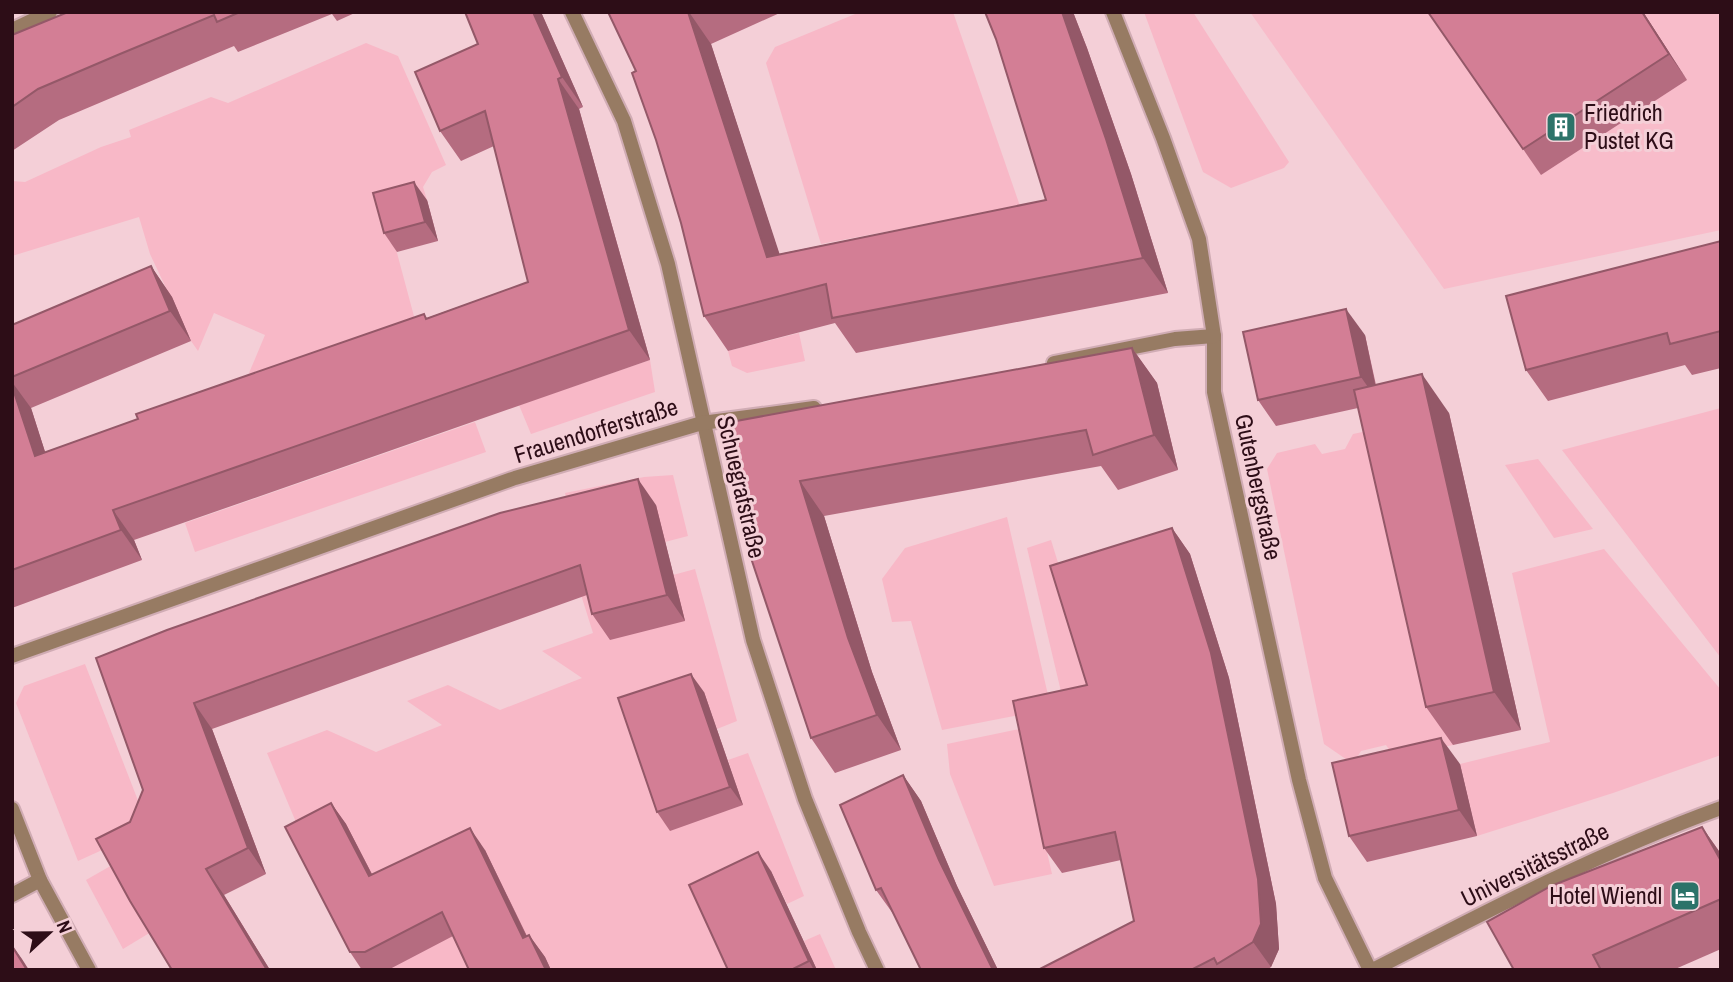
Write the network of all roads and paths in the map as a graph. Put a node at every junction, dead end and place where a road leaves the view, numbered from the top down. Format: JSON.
{"nodes":[{"id":1,"x":50,"y":12,"type":"edge"},
{"id":2,"x":572,"y":12,"type":"edge"},
{"id":3,"x":1113,"y":12,"type":"edge"},
{"id":4,"x":12,"y":30,"type":"edge"},
{"id":5,"x":1214,"y":336,"type":"junction"},
{"id":6,"x":1040,"y":366,"type":"edge"},
{"id":7,"x":823,"y":407,"type":"edge"},
{"id":8,"x":702,"y":423,"type":"junction"},
{"id":9,"x":12,"y":656,"type":"edge"},
{"id":10,"x":1721,"y":808,"type":"edge"},
{"id":11,"x":12,"y":809,"type":"edge"},
{"id":12,"x":40,"y":880,"type":"junction"},
{"id":13,"x":12,"y":895,"type":"edge"},
{"id":14,"x":89,"y":970,"type":"edge"},
{"id":15,"x":877,"y":970,"type":"edge"},
{"id":16,"x":1371,"y":970,"type":"edge"}],
"edges":[{"from":1,"to":4,"type":"street"},
{"from":2,"to":8,"type":"street","name":"Schuegrafstraße"},
{"from":3,"to":5,"type":"street","name":"Gutenbergstraße"},
{"from":5,"to":6,"type":"street"},
{"from":5,"to":16,"type":"street","name":"Gutenbergstraße"},
{"from":7,"to":8,"type":"street","name":"Frauendorferstraße"},
{"from":8,"to":9,"type":"street","name":"Frauendorferstraße"},
{"from":8,"to":15,"type":"street","name":"Schuegrafstraße"},
{"from":10,"to":16,"type":"street","name":"Universitätsstraße"},
{"from":11,"to":12,"type":"street"},
{"from":12,"to":13,"type":"street"},
{"from":12,"to":14,"type":"street"}]}
